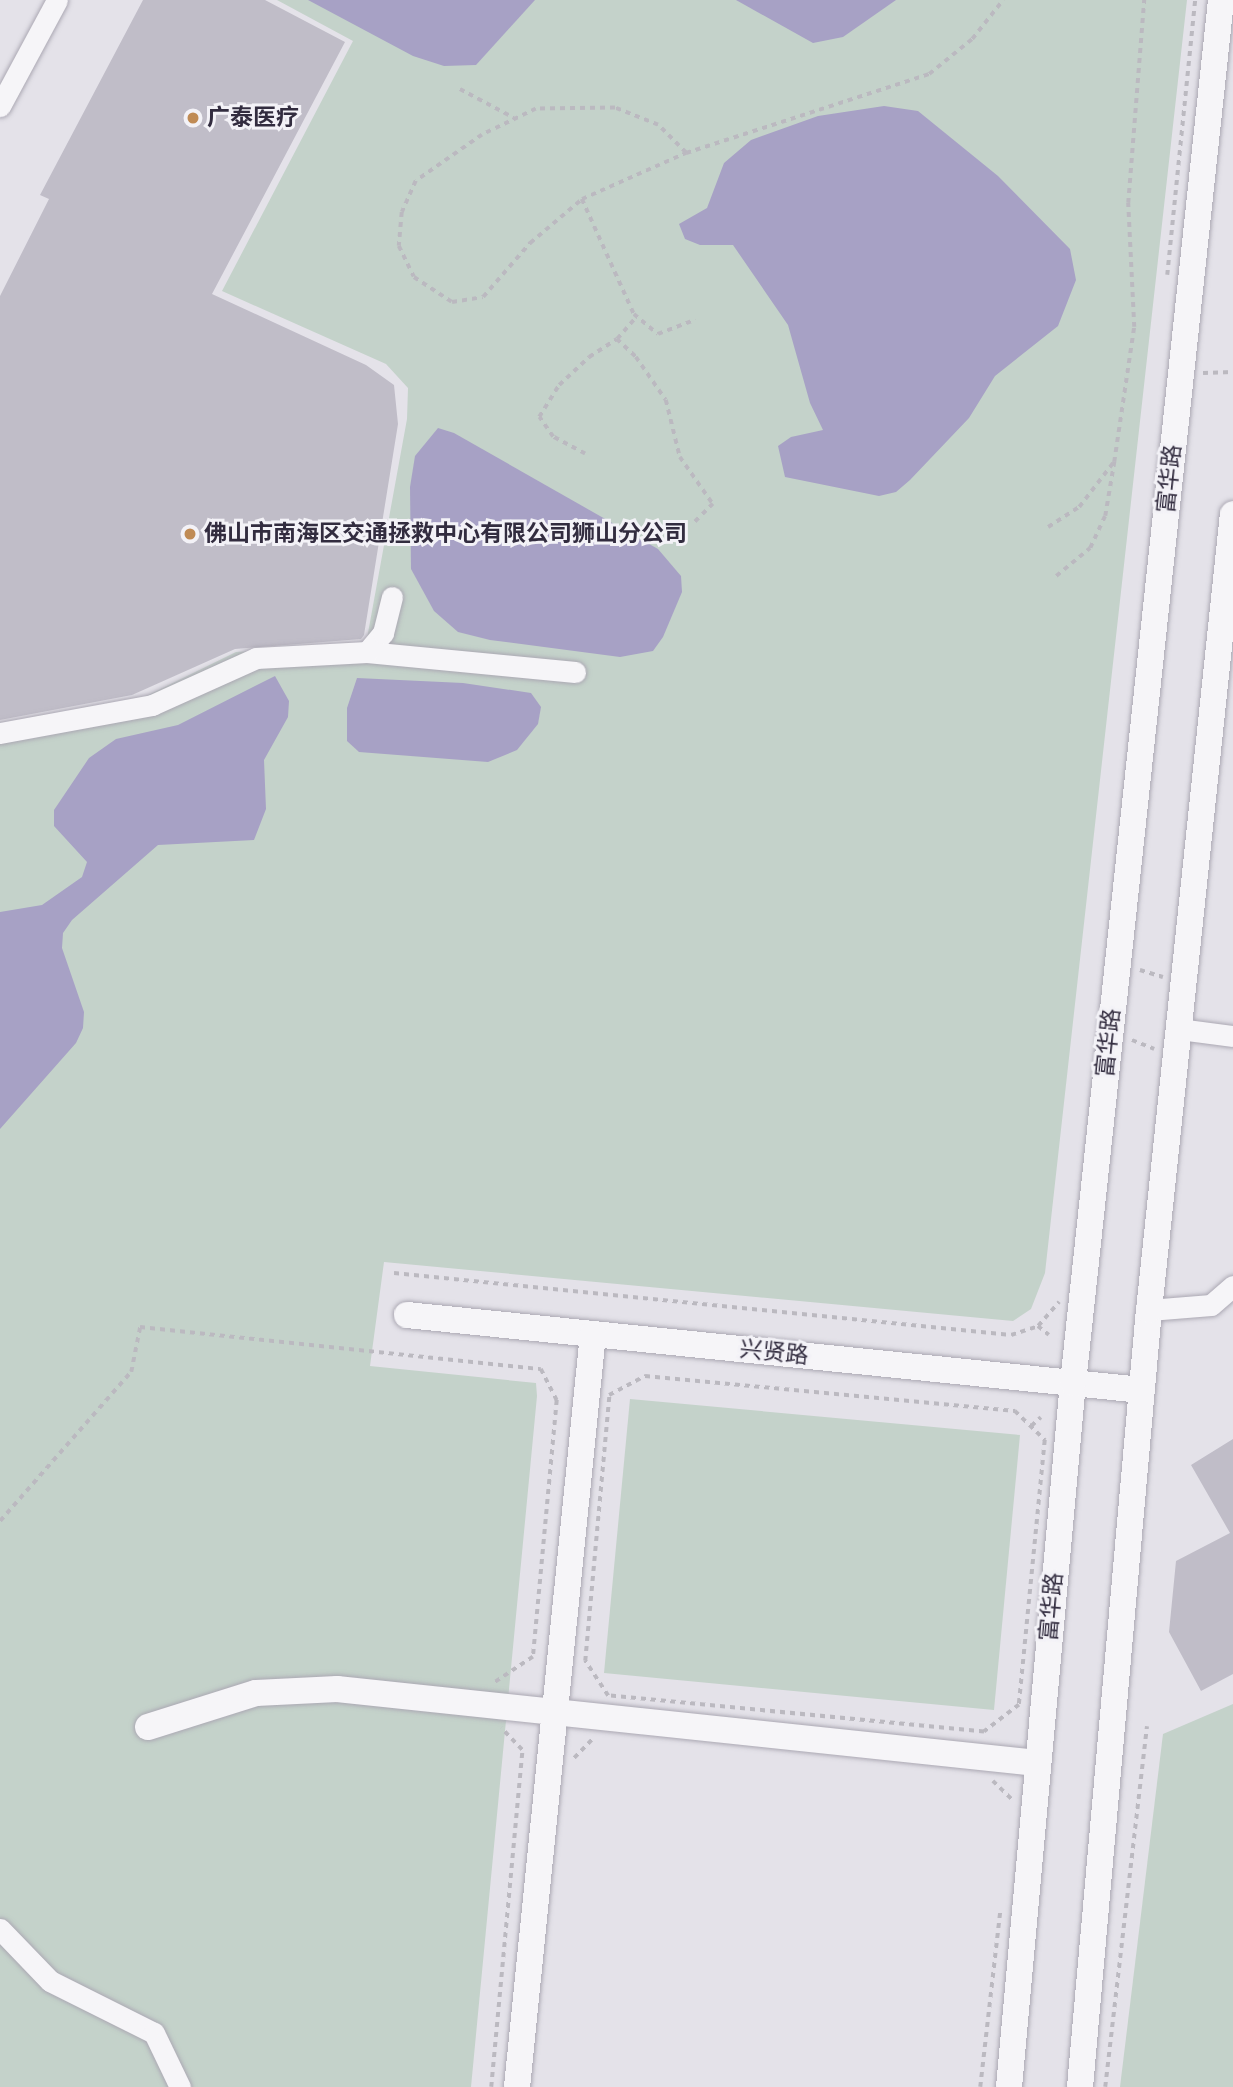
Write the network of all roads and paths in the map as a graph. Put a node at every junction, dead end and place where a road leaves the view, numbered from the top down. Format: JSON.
{"nodes":[{"id":1,"x":57,"y":0,"type":"edge"},
{"id":2,"x":1003,"y":0,"type":"edge"},
{"id":3,"x":1144,"y":0,"type":"edge"},
{"id":4,"x":1195,"y":0,"type":"edge"},
{"id":5,"x":1221,"y":0,"type":"edge"},
{"id":6,"x":460,"y":89,"type":"dead end"},
{"id":7,"x":0,"y":106,"type":"edge"},
{"id":8,"x":514,"y":118,"type":"junction"},
{"id":9,"x":686,"y":153,"type":"junction"},
{"id":10,"x":582,"y":199,"type":"junction"},
{"id":11,"x":1166,"y":288,"type":"dead end"},
{"id":12,"x":637,"y":316,"type":"junction"},
{"id":13,"x":695,"y":320,"type":"dead end"},
{"id":14,"x":617,"y":339,"type":"junction"},
{"id":15,"x":1233,"y":372,"type":"edge"},
{"id":16,"x":1198,"y":374,"type":"dead end"},
{"id":17,"x":585,"y":454,"type":"dead end"},
{"id":18,"x":1114,"y":462,"type":"junction"},
{"id":19,"x":1233,"y":514,"type":"edge"},
{"id":20,"x":692,"y":525,"type":"dead end"},
{"id":21,"x":1048,"y":527,"type":"dead end"},
{"id":22,"x":1056,"y":576,"type":"dead end"},
{"id":23,"x":392,"y":597,"type":"dead end"},
{"id":24,"x":367,"y":652,"type":"junction"},
{"id":25,"x":575,"y":673,"type":"dead end"},
{"id":26,"x":0,"y":733,"type":"edge"},
{"id":27,"x":1138,"y":970,"type":"dead end"},
{"id":28,"x":1173,"y":979,"type":"dead end"},
{"id":29,"x":1179,"y":1029,"type":"junction"},
{"id":30,"x":1233,"y":1036,"type":"edge"},
{"id":31,"x":1130,"y":1040,"type":"dead end"},
{"id":32,"x":1165,"y":1052,"type":"dead end"},
{"id":33,"x":394,"y":1273,"type":"dead end"},
{"id":34,"x":1233,"y":1286,"type":"edge"},
{"id":35,"x":1063,"y":1298,"type":"dead end"},
{"id":36,"x":1149,"y":1310,"type":"junction"},
{"id":37,"x":407,"y":1315,"type":"dead end"},
{"id":38,"x":1038,"y":1326,"type":"junction"},
{"id":39,"x":593,"y":1334,"type":"junction"},
{"id":40,"x":1049,"y":1335,"type":"dead end"},
{"id":41,"x":1073,"y":1383,"type":"junction"},
{"id":42,"x":1142,"y":1390,"type":"junction"},
{"id":43,"x":1041,"y":1417,"type":"dead end"},
{"id":44,"x":1031,"y":1426,"type":"junction"},
{"id":45,"x":0,"y":1521,"type":"edge"},
{"id":46,"x":482,"y":1681,"type":"dead end"},
{"id":47,"x":556,"y":1711,"type":"junction"},
{"id":48,"x":493,"y":1720,"type":"dead end"},
{"id":49,"x":1147,"y":1726,"type":"dead end"},
{"id":50,"x":148,"y":1727,"type":"dead end"},
{"id":51,"x":598,"y":1735,"type":"dead end"},
{"id":52,"x":571,"y":1761,"type":"dead end"},
{"id":53,"x":1037,"y":1763,"type":"junction"},
{"id":54,"x":990,"y":1779,"type":"dead end"},
{"id":55,"x":1012,"y":1813,"type":"dead end"},
{"id":56,"x":1001,"y":1910,"type":"dead end"},
{"id":57,"x":0,"y":1929,"type":"edge"},
{"id":58,"x":180,"y":2087,"type":"edge"},
{"id":59,"x":491,"y":2087,"type":"edge"},
{"id":60,"x":517,"y":2087,"type":"edge"},
{"id":61,"x":980,"y":2087,"type":"edge"},
{"id":62,"x":1009,"y":2087,"type":"edge"},
{"id":63,"x":1080,"y":2087,"type":"edge"},
{"id":64,"x":1105,"y":2087,"type":"edge"}],
"edges":[{"from":1,"to":7,"type":"street"},
{"from":2,"to":9,"type":"path"},
{"from":3,"to":18,"type":"path"},
{"from":4,"to":11,"type":"path"},
{"from":5,"to":41,"type":"street","name":"富华路"},
{"from":6,"to":8,"type":"path"},
{"from":8,"to":9,"type":"path"},
{"from":8,"to":10,"type":"path"},
{"from":9,"to":10,"type":"path"},
{"from":10,"to":12,"type":"path"},
{"from":12,"to":13,"type":"path"},
{"from":12,"to":14,"type":"path"},
{"from":14,"to":17,"type":"path"},
{"from":14,"to":20,"type":"path"},
{"from":15,"to":16,"type":"path"},
{"from":18,"to":21,"type":"path"},
{"from":18,"to":22,"type":"path"},
{"from":19,"to":29,"type":"street"},
{"from":23,"to":24,"type":"street"},
{"from":24,"to":25,"type":"street"},
{"from":24,"to":26,"type":"street"},
{"from":27,"to":28,"type":"path"},
{"from":29,"to":30,"type":"street"},
{"from":29,"to":36,"type":"street"},
{"from":31,"to":32,"type":"path"},
{"from":33,"to":38,"type":"path"},
{"from":34,"to":36,"type":"street"},
{"from":35,"to":38,"type":"path"},
{"from":36,"to":42,"type":"street"},
{"from":37,"to":39,"type":"street","name":"兴贤路"},
{"from":38,"to":40,"type":"path"},
{"from":39,"to":41,"type":"street","name":"兴贤路"},
{"from":39,"to":47,"type":"street"},
{"from":41,"to":42,"type":"street","name":"兴贤路"},
{"from":41,"to":53,"type":"street","name":"富华路"},
{"from":42,"to":63,"type":"street"},
{"from":43,"to":44,"type":"path"},
{"from":44,"to":44,"type":"path"},
{"from":45,"to":46,"type":"path"},
{"from":47,"to":50,"type":"street"},
{"from":47,"to":53,"type":"street"},
{"from":47,"to":60,"type":"street"},
{"from":48,"to":59,"type":"path"},
{"from":49,"to":64,"type":"path"},
{"from":51,"to":52,"type":"path"},
{"from":53,"to":62,"type":"street","name":"富华路"},
{"from":54,"to":55,"type":"path"},
{"from":56,"to":61,"type":"path"},
{"from":57,"to":58,"type":"street"}]}
